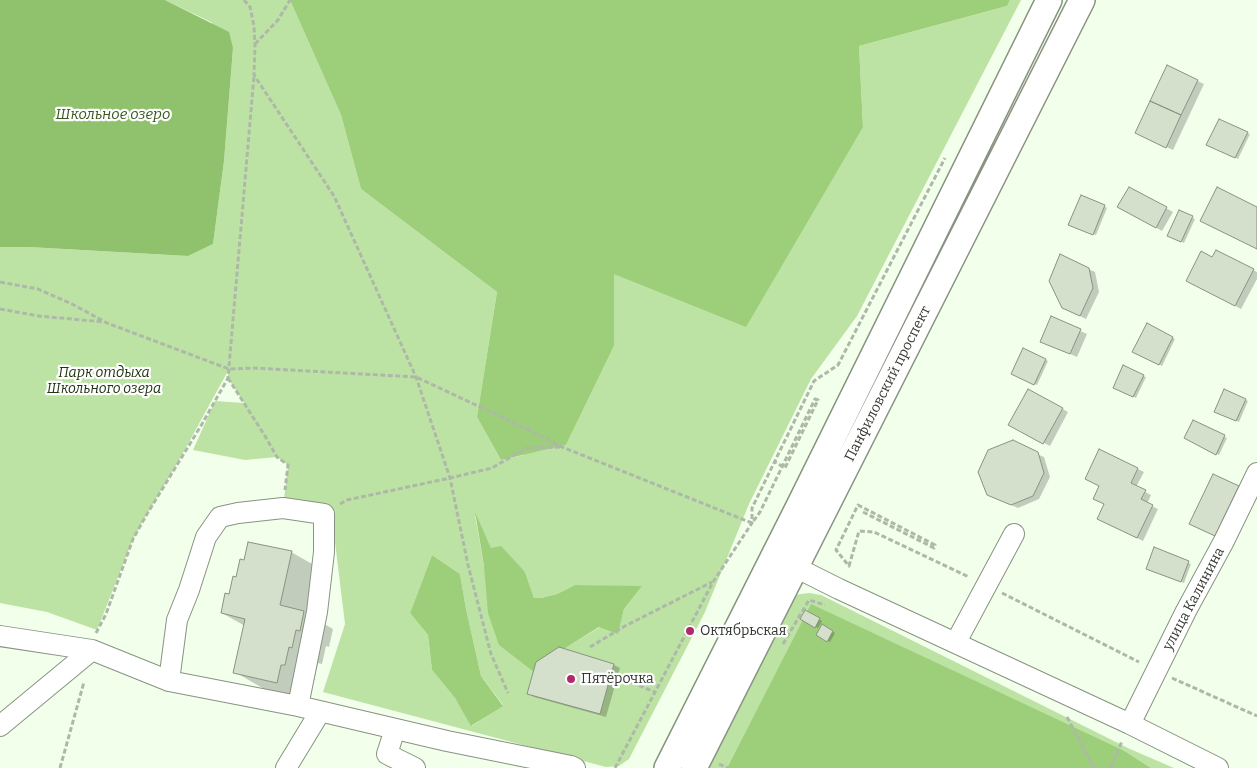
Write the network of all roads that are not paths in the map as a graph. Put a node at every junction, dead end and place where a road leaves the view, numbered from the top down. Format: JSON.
{"nodes":[{"id":1,"x":1049,"y":0,"type":"edge"},
{"id":2,"x":1082,"y":0,"type":"edge"},
{"id":3,"x":1257,"y":473,"type":"edge"},
{"id":4,"x":1014,"y":534,"type":"dead end"},
{"id":5,"x":795,"y":567,"type":"junction"},
{"id":6,"x":0,"y":636,"type":"edge"},
{"id":7,"x":956,"y":642,"type":"junction"},
{"id":8,"x":92,"y":650,"type":"junction"},
{"id":9,"x":169,"y":681,"type":"junction"},
{"id":10,"x":298,"y":706,"type":"junction"},
{"id":11,"x":320,"y":712,"type":"junction"},
{"id":12,"x":1130,"y":724,"type":"junction"},
{"id":13,"x":0,"y":726,"type":"edge"},
{"id":14,"x":395,"y":729,"type":"junction"},
{"id":15,"x":286,"y":768,"type":"edge"},
{"id":16,"x":415,"y":768,"type":"edge"},
{"id":17,"x":575,"y":768,"type":"edge"},
{"id":18,"x":667,"y":768,"type":"edge"},
{"id":19,"x":694,"y":768,"type":"edge"},
{"id":20,"x":1218,"y":768,"type":"edge"}],
"edges":[{"from":1,"to":18,"type":"main road","name":"Панфиловский проспект"},
{"from":2,"to":5,"type":"main road","name":"Панфиловский проспект"},
{"from":3,"to":12,"type":"street","name":"улица Калинина"},
{"from":4,"to":7,"type":"street"},
{"from":5,"to":7,"type":"street"},
{"from":5,"to":19,"type":"main road","name":"Панфиловский проспект"},
{"from":6,"to":8,"type":"street"},
{"from":7,"to":12,"type":"street"},
{"from":8,"to":9,"type":"street"},
{"from":8,"to":13,"type":"street"},
{"from":9,"to":10,"type":"street"},
{"from":9,"to":10,"type":"street"},
{"from":10,"to":11,"type":"street"},
{"from":11,"to":14,"type":"street"},
{"from":11,"to":15,"type":"street"},
{"from":12,"to":20,"type":"street"},
{"from":14,"to":16,"type":"street"},
{"from":14,"to":17,"type":"street"}]}
